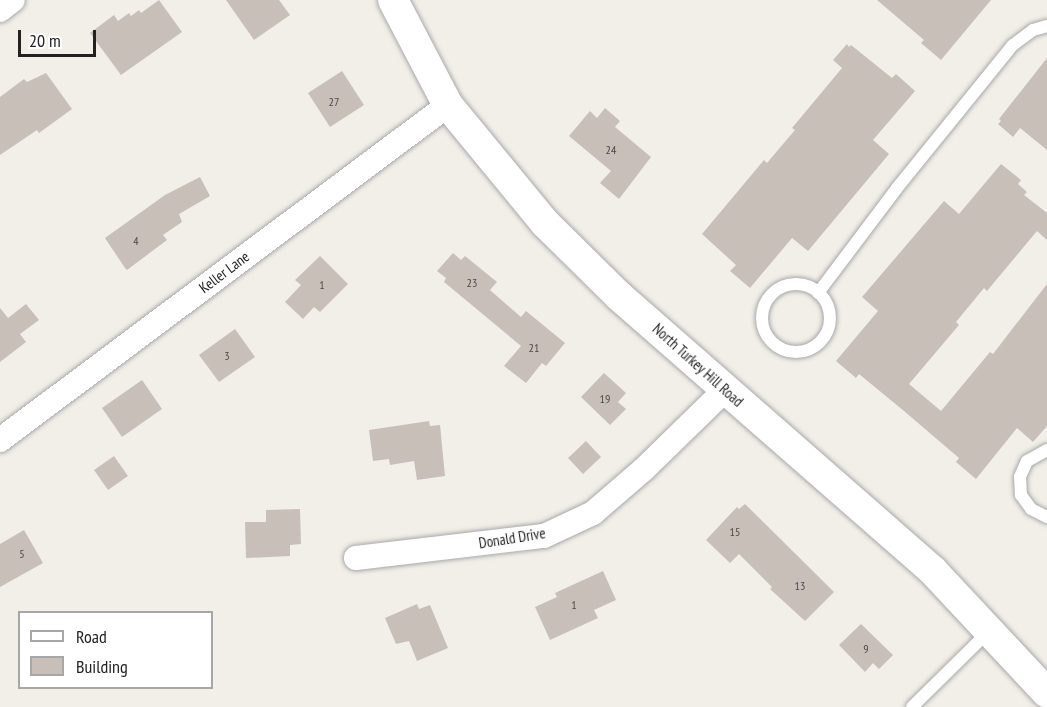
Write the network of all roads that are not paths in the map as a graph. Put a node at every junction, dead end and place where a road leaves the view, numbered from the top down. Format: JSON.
{"nodes":[{"id":1,"x":13,"y":0,"type":"edge"},
{"id":2,"x":393,"y":0,"type":"edge"},
{"id":3,"x":0,"y":10,"type":"edge"},
{"id":4,"x":1047,"y":26,"type":"edge"},
{"id":5,"x":448,"y":105,"type":"junction"},
{"id":6,"x":818,"y":293,"type":"junction"},
{"id":7,"x":725,"y":390,"type":"junction"},
{"id":8,"x":0,"y":440,"type":"edge"},
{"id":9,"x":1047,"y":450,"type":"edge"},
{"id":10,"x":1047,"y":517,"type":"edge"},
{"id":11,"x":356,"y":558,"type":"dead end"},
{"id":12,"x":990,"y":630,"type":"junction"},
{"id":13,"x":1047,"y":693,"type":"edge"},
{"id":14,"x":912,"y":707,"type":"edge"}],
"edges":[{"from":1,"to":3,"type":"street"},
{"from":2,"to":5,"type":"street","name":"North Turkey Hill Road"},
{"from":4,"to":6,"type":"lane"},
{"from":5,"to":7,"type":"street","name":"North Turkey Hill Road"},
{"from":5,"to":8,"type":"street","name":"Keller Lane"},
{"from":6,"to":6,"type":"lane"},
{"from":7,"to":11,"type":"street","name":"Donald Drive"},
{"from":7,"to":12,"type":"street","name":"North Turkey Hill Road"},
{"from":9,"to":10,"type":"lane"},
{"from":12,"to":13,"type":"street","name":"North Turkey Hill Road"},
{"from":12,"to":14,"type":"lane"}]}
